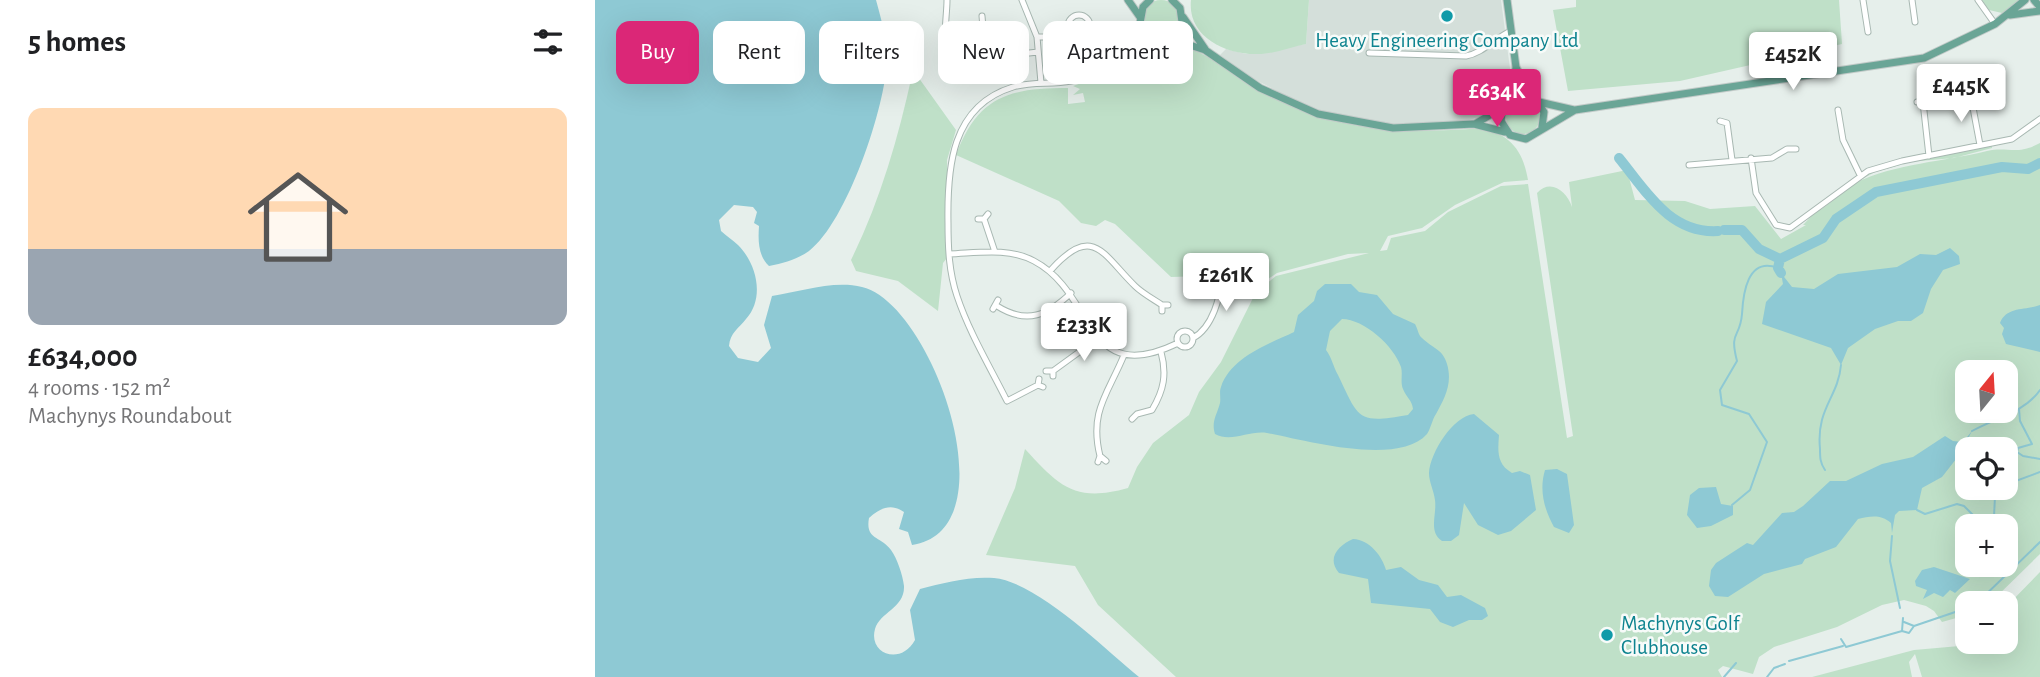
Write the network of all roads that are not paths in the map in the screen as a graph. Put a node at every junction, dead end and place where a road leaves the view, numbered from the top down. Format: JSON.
{"nodes":[{"id":1,"x":947,"y":0,"type":"edge"},
{"id":2,"x":1128,"y":0,"type":"edge"},
{"id":3,"x":1150,"y":0,"type":"edge"},
{"id":4,"x":1172,"y":0,"type":"edge"},
{"id":5,"x":1507,"y":0,"type":"edge"},
{"id":6,"x":1863,"y":0,"type":"edge"},
{"id":7,"x":1912,"y":0,"type":"edge"},
{"id":8,"x":1978,"y":0,"type":"edge"},
{"id":9,"x":2025,"y":0,"type":"edge"},
{"id":10,"x":2034,"y":0,"type":"edge"},
{"id":11,"x":1032,"y":1,"type":"edge"},
{"id":12,"x":1023,"y":2,"type":"edge"},
{"id":13,"x":2040,"y":9,"type":"edge"},
{"id":14,"x":2009,"y":15,"type":"junction"},
{"id":15,"x":982,"y":16,"type":"dead end"},
{"id":16,"x":1182,"y":17,"type":"junction"},
{"id":17,"x":1140,"y":20,"type":"joint"},
{"id":18,"x":946,"y":21,"type":"edge"},
{"id":19,"x":982,"y":21,"type":"edge"},
{"id":20,"x":1181,"y":21,"type":"edge"},
{"id":21,"x":1915,"y":22,"type":"dead end"},
{"id":22,"x":1995,"y":24,"type":"junction"},
{"id":23,"x":1511,"y":31,"type":"junction"},
{"id":24,"x":1868,"y":32,"type":"dead end"},
{"id":25,"x":1069,"y":33,"type":"joint"},
{"id":26,"x":1037,"y":37,"type":"junction"},
{"id":27,"x":1043,"y":37,"type":"edge"},
{"id":28,"x":1193,"y":47,"type":"edge"},
{"id":29,"x":1205,"y":50,"type":"junction"},
{"id":30,"x":1038,"y":52,"type":"junction"},
{"id":31,"x":1029,"y":53,"type":"edge"},
{"id":32,"x":1369,"y":53,"type":"dead end"},
{"id":33,"x":1516,"y":67,"type":"junction"},
{"id":34,"x":1041,"y":83,"type":"joint"},
{"id":35,"x":1530,"y":96,"type":"junction"},
{"id":36,"x":1971,"y":97,"type":"dead end"},
{"id":37,"x":1510,"y":99,"type":"junction"},
{"id":38,"x":1931,"y":101,"type":"dead end"},
{"id":39,"x":1539,"y":103,"type":"junction"},
{"id":40,"x":1503,"y":106,"type":"junction"},
{"id":41,"x":1575,"y":110,"type":"junction"},
{"id":42,"x":1838,"y":110,"type":"dead end"},
{"id":43,"x":1736,"y":118,"type":"dead end"},
{"id":44,"x":2040,"y":119,"type":"edge"},
{"id":45,"x":1474,"y":124,"type":"junction"},
{"id":46,"x":1542,"y":127,"type":"junction"},
{"id":47,"x":1506,"y":132,"type":"junction"},
{"id":48,"x":1786,"y":139,"type":"dead end"},
{"id":49,"x":1980,"y":145,"type":"junction"},
{"id":50,"x":1787,"y":149,"type":"junction"},
{"id":51,"x":1796,"y":149,"type":"dead end"},
{"id":52,"x":1929,"y":156,"type":"junction"},
{"id":53,"x":1751,"y":158,"type":"junction"},
{"id":54,"x":1732,"y":160,"type":"junction"},
{"id":55,"x":1699,"y":164,"type":"junction"},
{"id":56,"x":1689,"y":165,"type":"dead end"},
{"id":57,"x":1701,"y":174,"type":"dead end"},
{"id":58,"x":1860,"y":175,"type":"junction"},
{"id":59,"x":983,"y":217,"type":"dead end"},
{"id":60,"x":995,"y":252,"type":"junction"},
{"id":61,"x":949,"y":254,"type":"junction"},
{"id":62,"x":1226,"y":265,"type":"dead end"},
{"id":63,"x":1051,"y":271,"type":"junction"},
{"id":64,"x":1072,"y":293,"type":"junction"},
{"id":65,"x":996,"y":305,"type":"dead end"},
{"id":66,"x":1164,"y":307,"type":"dead end"},
{"id":67,"x":1193,"y":338,"type":"junction"},
{"id":68,"x":1097,"y":339,"type":"junction"},
{"id":69,"x":1178,"y":343,"type":"junction"},
{"id":70,"x":1161,"y":352,"type":"junction"},
{"id":71,"x":1124,"y":355,"type":"junction"},
{"id":72,"x":1050,"y":372,"type":"dead end"},
{"id":73,"x":1040,"y":384,"type":"dead end"},
{"id":74,"x":1132,"y":407,"type":"dead end"},
{"id":75,"x":1106,"y":461,"type":"dead end"}],
"edges":[{"from":1,"to":18,"type":"street"},
{"from":2,"to":17,"type":"main road"},
{"from":3,"to":17,"type":"main road"},
{"from":4,"to":16,"type":"main road"},
{"from":5,"to":23,"type":"main road"},
{"from":6,"to":24,"type":"street"},
{"from":7,"to":21,"type":"street"},
{"from":8,"to":22,"type":"street"},
{"from":9,"to":14,"type":"main road"},
{"from":10,"to":13,"type":"main road"},
{"from":11,"to":12,"type":"street"},
{"from":12,"to":26,"type":"street"},
{"from":13,"to":14,"type":"main road"},
{"from":14,"to":22,"type":"main road"},
{"from":15,"to":19,"type":"street"},
{"from":16,"to":20,"type":"main road"},
{"from":16,"to":29,"type":"main road"},
{"from":22,"to":41,"type":"main road"},
{"from":23,"to":32,"type":"street"},
{"from":23,"to":33,"type":"main road"},
{"from":25,"to":25,"type":"street"},
{"from":26,"to":27,"type":"street"},
{"from":26,"to":30,"type":"street"},
{"from":28,"to":29,"type":"main road"},
{"from":29,"to":45,"type":"main road"},
{"from":30,"to":31,"type":"street"},
{"from":30,"to":34,"type":"street"},
{"from":33,"to":35,"type":"main road"},
{"from":33,"to":37,"type":"main road"},
{"from":34,"to":61,"type":"street"},
{"from":35,"to":37,"type":"main road"},
{"from":35,"to":39,"type":"main road"},
{"from":36,"to":49,"type":"street"},
{"from":37,"to":40,"type":"main road"},
{"from":38,"to":52,"type":"street"},
{"from":39,"to":41,"type":"main road"},
{"from":39,"to":46,"type":"main road"},
{"from":40,"to":45,"type":"main road"},
{"from":40,"to":47,"type":"main road"},
{"from":41,"to":46,"type":"main road"},
{"from":42,"to":58,"type":"street"},
{"from":43,"to":54,"type":"street"},
{"from":44,"to":49,"type":"street"},
{"from":45,"to":47,"type":"main road"},
{"from":46,"to":47,"type":"main road"},
{"from":48,"to":50,"type":"street"},
{"from":49,"to":52,"type":"street"},
{"from":50,"to":51,"type":"street"},
{"from":50,"to":53,"type":"street"},
{"from":52,"to":58,"type":"street"},
{"from":53,"to":54,"type":"street"},
{"from":53,"to":58,"type":"street"},
{"from":54,"to":55,"type":"street"},
{"from":55,"to":56,"type":"street"},
{"from":55,"to":57,"type":"street"},
{"from":59,"to":60,"type":"street"},
{"from":60,"to":61,"type":"street"},
{"from":60,"to":63,"type":"street"},
{"from":61,"to":73,"type":"street"},
{"from":62,"to":67,"type":"street"},
{"from":63,"to":64,"type":"street"},
{"from":63,"to":66,"type":"street"},
{"from":64,"to":65,"type":"street"},
{"from":64,"to":68,"type":"street"},
{"from":67,"to":69,"type":"street"},
{"from":67,"to":69,"type":"street"},
{"from":68,"to":71,"type":"street"},
{"from":68,"to":72,"type":"street"},
{"from":69,"to":70,"type":"street"},
{"from":70,"to":71,"type":"street"},
{"from":70,"to":74,"type":"street"},
{"from":71,"to":75,"type":"street"}]}
